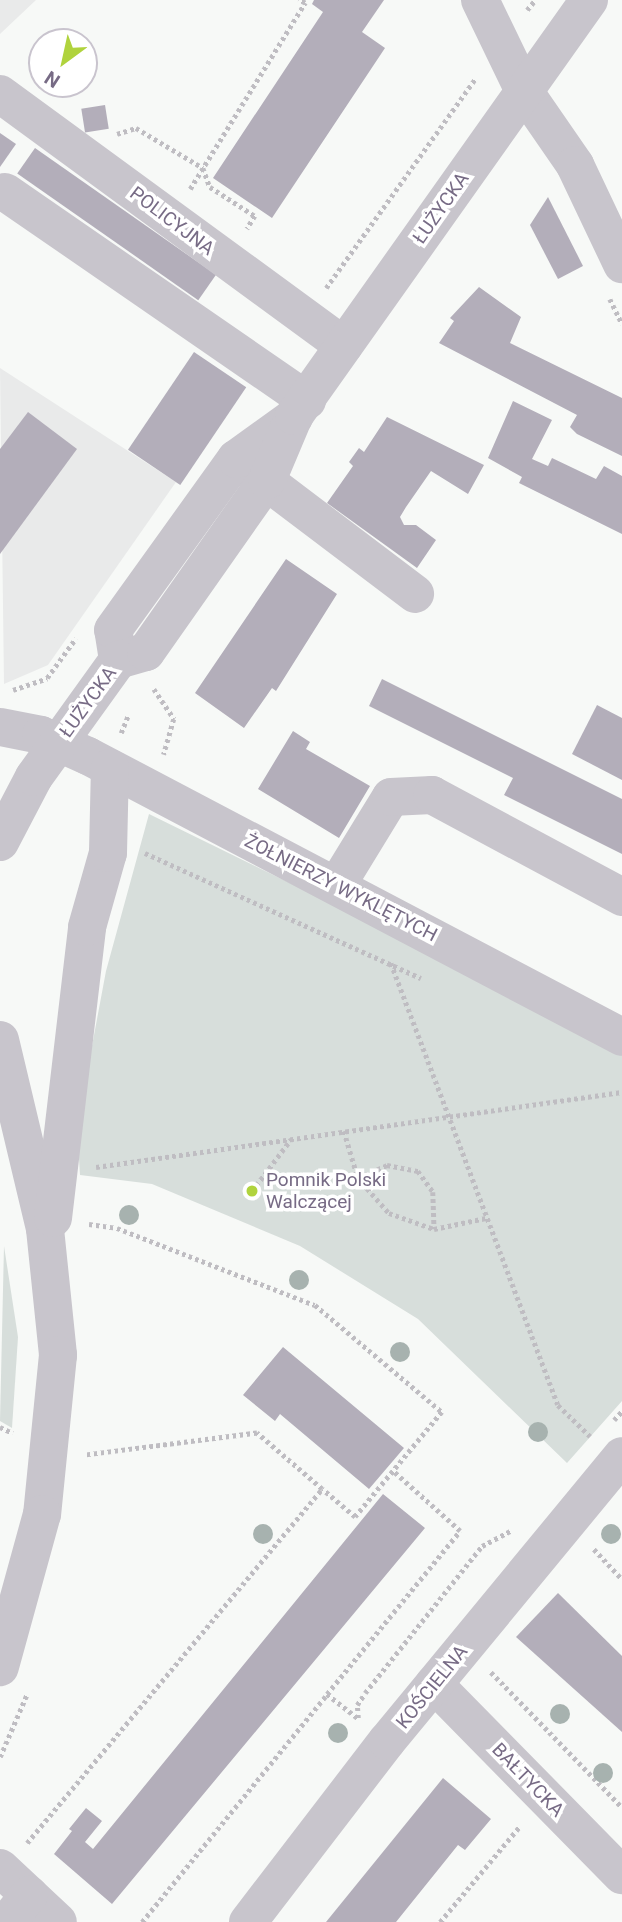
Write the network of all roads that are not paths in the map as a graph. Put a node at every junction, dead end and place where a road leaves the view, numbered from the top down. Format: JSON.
{"nodes":[{"id":1,"x":480,"y":0,"type":"edge"},
{"id":2,"x":589,"y":0,"type":"edge"},
{"id":3,"x":524,"y":91,"type":"junction"},
{"id":4,"x":0,"y":94,"type":"edge"},
{"id":5,"x":5,"y":192,"type":"dead end"},
{"id":6,"x":622,"y":264,"type":"edge"},
{"id":7,"x":344,"y":346,"type":"junction"},
{"id":8,"x":300,"y":408,"type":"junction"},
{"id":9,"x":236,"y":458,"type":"junction"},
{"id":10,"x":267,"y":480,"type":"junction"},
{"id":11,"x":415,"y":594,"type":"dead end"},
{"id":12,"x":118,"y":660,"type":"junction"},
{"id":13,"x":0,"y":727,"type":"edge"},
{"id":14,"x":58,"y":744,"type":"junction"},
{"id":15,"x":118,"y":756,"type":"junction"},
{"id":16,"x":0,"y":842,"type":"edge"},
{"id":17,"x":337,"y":885,"type":"junction"},
{"id":18,"x":622,"y":897,"type":"edge"},
{"id":19,"x":622,"y":1037,"type":"edge"},
{"id":20,"x":0,"y":1041,"type":"edge"},
{"id":21,"x":48,"y":1255,"type":"junction"},
{"id":22,"x":607,"y":1443,"type":"edge"},
{"id":23,"x":15,"y":1677,"type":"edge"},
{"id":24,"x":434,"y":1684,"type":"junction"},
{"id":25,"x":11,"y":1859,"type":"edge"},
{"id":26,"x":622,"y":1875,"type":"edge"},
{"id":27,"x":18,"y":1909,"type":"edge"},
{"id":28,"x":58,"y":1922,"type":"edge"},
{"id":29,"x":248,"y":1922,"type":"edge"}],
"edges":[{"from":1,"to":3,"type":"street"},
{"from":2,"to":3,"type":"street","name":"ŁUŻYCKA"},
{"from":3,"to":6,"type":"street"},
{"from":3,"to":7,"type":"street","name":"ŁUŻYCKA"},
{"from":4,"to":7,"type":"street","name":"POLICYJNA"},
{"from":5,"to":8,"type":"street"},
{"from":7,"to":8,"type":"street","name":"ŁUŻYCKA"},
{"from":8,"to":9,"type":"street","name":"ŁUŻYCKA"},
{"from":8,"to":10,"type":"street","name":"ŁUŻYCKA"},
{"from":9,"to":10,"type":"street"},
{"from":9,"to":12,"type":"street","name":"ŁUŻYCKA"},
{"from":10,"to":11,"type":"street"},
{"from":10,"to":12,"type":"street","name":"ŁUŻYCKA"},
{"from":12,"to":14,"type":"street","name":"ŁUŻYCKA"},
{"from":13,"to":14,"type":"street","name":"ŻOŁNIERZY WYKLĘTYCH"},
{"from":14,"to":15,"type":"street","name":"ŻOŁNIERZY WYKLĘTYCH"},
{"from":14,"to":16,"type":"street","name":"ŁUŻYCKA"},
{"from":15,"to":17,"type":"street","name":"ŻOŁNIERZY WYKLĘTYCH"},
{"from":15,"to":21,"type":"street"},
{"from":17,"to":18,"type":"street"},
{"from":17,"to":19,"type":"street","name":"ŻOŁNIERZY WYKLĘTYCH"},
{"from":20,"to":21,"type":"street"},
{"from":21,"to":23,"type":"street"},
{"from":22,"to":24,"type":"street","name":"KOŚCIELNA"},
{"from":24,"to":26,"type":"street","name":"BAŁTYCKA"},
{"from":24,"to":29,"type":"street","name":"KOŚCIELNA"},
{"from":25,"to":27,"type":"street"},
{"from":27,"to":28,"type":"street"}]}
